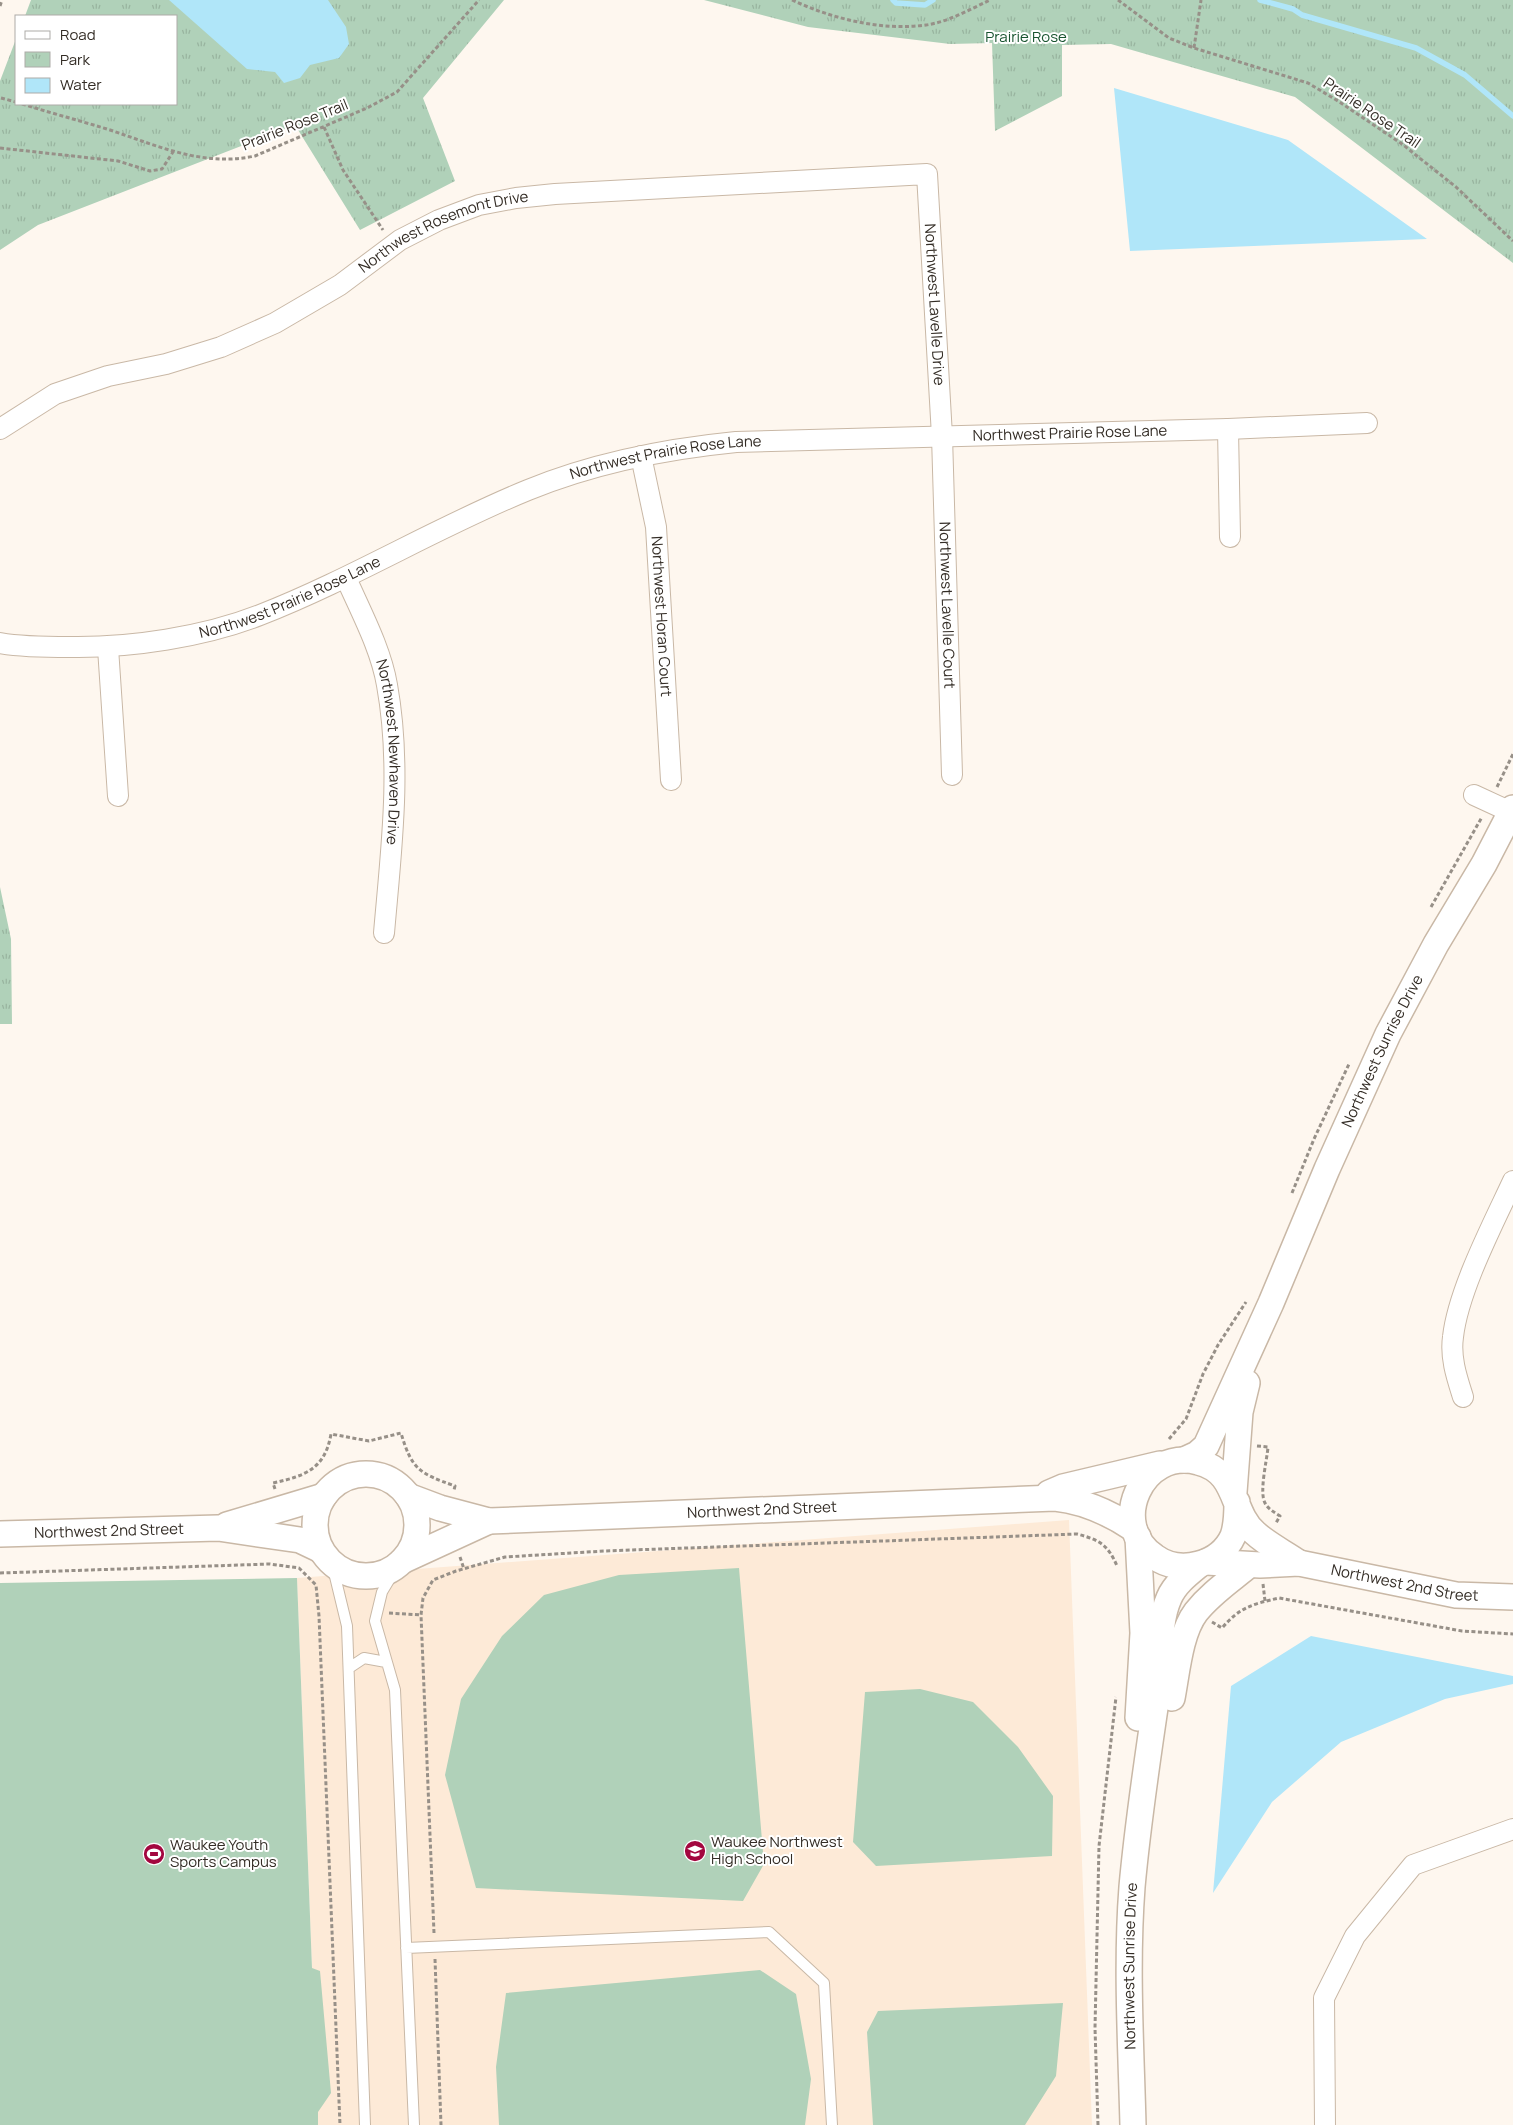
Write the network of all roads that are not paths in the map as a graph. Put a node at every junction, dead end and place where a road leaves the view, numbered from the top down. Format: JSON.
{"nodes":[{"id":1,"x":927,"y":174,"type":"joint"},
{"id":2,"x":1367,"y":423,"type":"dead end"},
{"id":3,"x":0,"y":429,"type":"edge"},
{"id":4,"x":1228,"y":429,"type":"junction"},
{"id":5,"x":942,"y":436,"type":"junction"},
{"id":6,"x":642,"y":456,"type":"junction"},
{"id":7,"x":1230,"y":537,"type":"dead end"},
{"id":8,"x":346,"y":578,"type":"junction"},
{"id":9,"x":0,"y":643,"type":"edge"},
{"id":10,"x":108,"y":648,"type":"junction"},
{"id":11,"x":952,"y":775,"type":"dead end"},
{"id":12,"x":671,"y":780,"type":"dead end"},
{"id":13,"x":1474,"y":795,"type":"dead end"},
{"id":14,"x":118,"y":796,"type":"dead end"},
{"id":15,"x":1512,"y":811,"type":"edge"},
{"id":16,"x":384,"y":933,"type":"dead end"},
{"id":17,"x":1513,"y":1181,"type":"edge"},
{"id":18,"x":1271,"y":1303,"type":"junction"},
{"id":19,"x":1463,"y":1397,"type":"dead end"},
{"id":20,"x":1178,"y":1461,"type":"junction"},
{"id":21,"x":324,"y":1496,"type":"junction"},
{"id":22,"x":408,"y":1496,"type":"junction"},
{"id":23,"x":1235,"y":1497,"type":"junction"},
{"id":24,"x":1034,"y":1498,"type":"junction"},
{"id":25,"x":489,"y":1521,"type":"junction"},
{"id":26,"x":218,"y":1528,"type":"junction"},
{"id":27,"x":1136,"y":1533,"type":"junction"},
{"id":28,"x":0,"y":1534,"type":"edge"},
{"id":29,"x":327,"y":1557,"type":"junction"},
{"id":30,"x":1203,"y":1563,"type":"junction"},
{"id":31,"x":1299,"y":1563,"type":"junction"},
{"id":32,"x":399,"y":1564,"type":"junction"},
{"id":33,"x":1249,"y":1565,"type":"junction"},
{"id":34,"x":1513,"y":1597,"type":"edge"},
{"id":35,"x":386,"y":1662,"type":"junction"},
{"id":36,"x":349,"y":1668,"type":"junction"},
{"id":37,"x":1140,"y":1807,"type":"junction"},
{"id":38,"x":1513,"y":1829,"type":"edge"},
{"id":39,"x":406,"y":1948,"type":"junction"},
{"id":40,"x":365,"y":2125,"type":"edge"},
{"id":41,"x":414,"y":2125,"type":"edge"},
{"id":42,"x":832,"y":2125,"type":"edge"},
{"id":43,"x":1133,"y":2125,"type":"edge"},
{"id":44,"x":1325,"y":2125,"type":"edge"}],
"edges":[{"from":1,"to":3,"type":"street","name":"Northwest Rosemont Drive"},
{"from":1,"to":5,"type":"street","name":"Northwest Lavelle Drive"},
{"from":2,"to":4,"type":"street","name":"Northwest Prairie Rose Lane"},
{"from":4,"to":5,"type":"street","name":"Northwest Prairie Rose Lane"},
{"from":4,"to":7,"type":"street"},
{"from":5,"to":6,"type":"street","name":"Northwest Prairie Rose Lane"},
{"from":5,"to":11,"type":"street","name":"Northwest Lavelle Court"},
{"from":6,"to":8,"type":"street","name":"Northwest Prairie Rose Lane"},
{"from":6,"to":12,"type":"street","name":"Northwest Horan Court"},
{"from":8,"to":10,"type":"street","name":"Northwest Prairie Rose Lane"},
{"from":8,"to":16,"type":"street","name":"Northwest Newhaven Drive"},
{"from":9,"to":10,"type":"street","name":"Northwest Prairie Rose Lane"},
{"from":10,"to":14,"type":"street"},
{"from":13,"to":15,"type":"street"},
{"from":15,"to":18,"type":"street","name":"Northwest Sunrise Drive"},
{"from":17,"to":19,"type":"street"},
{"from":18,"to":20,"type":"street","name":"Northwest Sunrise Drive"},
{"from":18,"to":23,"type":"street","name":"Northwest Sunrise Drive"},
{"from":20,"to":23,"type":"street"},
{"from":20,"to":24,"type":"street","name":"Northwest 2nd Street"},
{"from":20,"to":27,"type":"street"},
{"from":21,"to":22,"type":"street","name":"Northwest 2nd Street"},
{"from":21,"to":26,"type":"street","name":"Northwest 2nd Street"},
{"from":21,"to":29,"type":"street","name":"Northwest 2nd Street"},
{"from":22,"to":25,"type":"street","name":"Northwest 2nd Street"},
{"from":22,"to":32,"type":"street","name":"Northwest 2nd Street"},
{"from":23,"to":30,"type":"street"},
{"from":23,"to":31,"type":"street","name":"Northwest 2nd Street"},
{"from":24,"to":25,"type":"street","name":"Northwest 2nd Street"},
{"from":24,"to":27,"type":"street","name":"Northwest 2nd Street"},
{"from":25,"to":32,"type":"street","name":"Northwest 2nd Street"},
{"from":26,"to":28,"type":"street","name":"Northwest 2nd Street"},
{"from":26,"to":29,"type":"street","name":"Northwest 2nd Street"},
{"from":27,"to":30,"type":"street"},
{"from":27,"to":37,"type":"street","name":"Northwest Sunrise Drive"},
{"from":29,"to":32,"type":"street","name":"Northwest 2nd Street"},
{"from":29,"to":36,"type":"lane"},
{"from":30,"to":33,"type":"street","name":"Northwest 2nd Street"},
{"from":30,"to":37,"type":"street","name":"Northwest Sunrise Drive"},
{"from":31,"to":33,"type":"street","name":"Northwest 2nd Street"},
{"from":31,"to":34,"type":"street","name":"Northwest 2nd Street"},
{"from":32,"to":35,"type":"lane"},
{"from":33,"to":37,"type":"street"},
{"from":35,"to":36,"type":"lane"},
{"from":35,"to":39,"type":"lane"},
{"from":36,"to":40,"type":"lane"},
{"from":37,"to":43,"type":"street","name":"Northwest Sunrise Drive"},
{"from":38,"to":44,"type":"street"},
{"from":39,"to":41,"type":"lane"},
{"from":39,"to":42,"type":"lane"}]}
